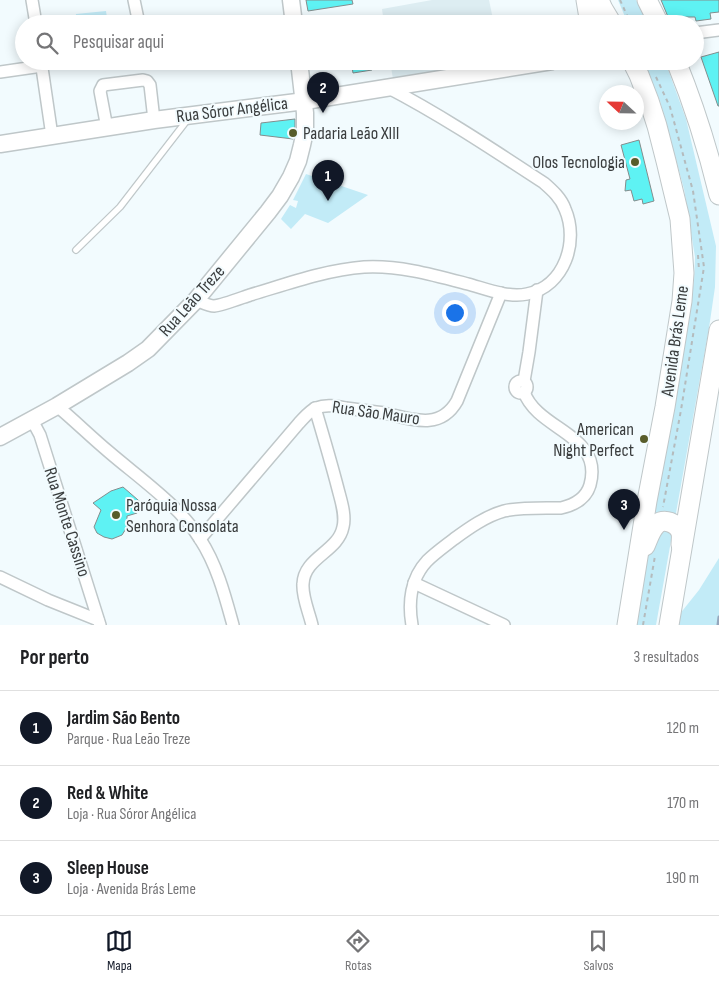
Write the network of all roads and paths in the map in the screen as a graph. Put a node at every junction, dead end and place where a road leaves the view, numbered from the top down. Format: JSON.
{"nodes":[{"id":1,"x":32,"y":0,"type":"edge"},
{"id":2,"x":134,"y":0,"type":"edge"},
{"id":3,"x":291,"y":0,"type":"edge"},
{"id":4,"x":586,"y":0,"type":"edge"},
{"id":5,"x":599,"y":0,"type":"edge"},
{"id":6,"x":620,"y":0,"type":"edge"},
{"id":7,"x":647,"y":0,"type":"edge"},
{"id":8,"x":34,"y":15,"type":"edge"},
{"id":9,"x":137,"y":15,"type":"edge"},
{"id":10,"x":293,"y":15,"type":"edge"},
{"id":11,"x":588,"y":15,"type":"edge"},
{"id":12,"x":606,"y":15,"type":"edge"},
{"id":13,"x":627,"y":15,"type":"edge"},
{"id":14,"x":654,"y":15,"type":"edge"},
{"id":15,"x":719,"y":30,"type":"edge"},
{"id":16,"x":704,"y":32,"type":"edge"},
{"id":17,"x":15,"y":69,"type":"edge"},
{"id":18,"x":43,"y":70,"type":"edge"},
{"id":19,"x":301,"y":70,"type":"edge"},
{"id":20,"x":495,"y":70,"type":"edge"},
{"id":21,"x":636,"y":70,"type":"edge"},
{"id":22,"x":679,"y":70,"type":"edge"},
{"id":23,"x":0,"y":72,"type":"edge"},
{"id":24,"x":387,"y":87,"type":"junction"},
{"id":25,"x":305,"y":101,"type":"junction"},
{"id":26,"x":191,"y":116,"type":"junction"},
{"id":27,"x":154,"y":120,"type":"junction"},
{"id":28,"x":107,"y":128,"type":"junction"},
{"id":29,"x":52,"y":136,"type":"junction"},
{"id":30,"x":0,"y":144,"type":"edge"},
{"id":31,"x":719,"y":195,"type":"edge"},
{"id":32,"x":76,"y":250,"type":"dead end"},
{"id":33,"x":537,"y":290,"type":"junction"},
{"id":34,"x":501,"y":293,"type":"junction"},
{"id":35,"x":196,"y":300,"type":"junction"},
{"id":36,"x":719,"y":330,"type":"edge"},
{"id":37,"x":57,"y":406,"type":"junction"},
{"id":38,"x":315,"y":408,"type":"junction"},
{"id":39,"x":32,"y":420,"type":"junction"},
{"id":40,"x":0,"y":437,"type":"edge"},
{"id":41,"x":200,"y":539,"type":"junction"},
{"id":42,"x":680,"y":564,"type":"junction"},
{"id":43,"x":636,"y":568,"type":"junction"},
{"id":44,"x":0,"y":577,"type":"edge"},
{"id":45,"x":414,"y":583,"type":"junction"},
{"id":46,"x":99,"y":622,"type":"edge"},
{"id":47,"x":233,"y":625,"type":"edge"},
{"id":48,"x":312,"y":625,"type":"edge"},
{"id":49,"x":412,"y":625,"type":"edge"},
{"id":50,"x":504,"y":625,"type":"edge"},
{"id":51,"x":627,"y":625,"type":"edge"},
{"id":52,"x":669,"y":625,"type":"edge"}],
"edges":[{"from":1,"to":8,"type":"street"},
{"from":2,"to":9,"type":"street"},
{"from":3,"to":10,"type":"street"},
{"from":4,"to":11,"type":"main road"},
{"from":5,"to":12,"type":"main road"},
{"from":6,"to":13,"type":"path"},
{"from":7,"to":14,"type":"main road"},
{"from":15,"to":16,"type":"street"},
{"from":17,"to":23,"type":"street"},
{"from":18,"to":29,"type":"street"},
{"from":19,"to":25,"type":"street","name":"Rua Leão Treze"},
{"from":20,"to":24,"type":"street","name":"Rua Sóror Angélica"},
{"from":21,"to":43,"type":"main road","name":"Avenida Brás Leme"},
{"from":22,"to":31,"type":"main road"},
{"from":24,"to":25,"type":"street","name":"Rua Sóror Angélica"},
{"from":24,"to":33,"type":"street"},
{"from":25,"to":26,"type":"street","name":"Rua Sóror Angélica"},
{"from":25,"to":35,"type":"street","name":"Rua Leão Treze"},
{"from":26,"to":27,"type":"street","name":"Rua Sóror Angélica"},
{"from":26,"to":32,"type":"lane"},
{"from":27,"to":28,"type":"street","name":"Rua Sóror Angélica"},
{"from":27,"to":28,"type":"street"},
{"from":28,"to":29,"type":"street","name":"Rua Sóror Angélica"},
{"from":29,"to":30,"type":"street","name":"Rua Sóror Angélica"},
{"from":33,"to":34,"type":"street"},
{"from":33,"to":45,"type":"street"},
{"from":34,"to":35,"type":"street"},
{"from":34,"to":38,"type":"street","name":"Rua São Mauro"},
{"from":35,"to":37,"type":"street","name":"Rua Leão Treze"},
{"from":36,"to":42,"type":"main road"},
{"from":37,"to":39,"type":"street","name":"Rua Leão Treze"},
{"from":37,"to":41,"type":"street"},
{"from":38,"to":41,"type":"street","name":"Rua São Mauro"},
{"from":38,"to":48,"type":"street"},
{"from":39,"to":40,"type":"street","name":"Rua Leão Treze"},
{"from":39,"to":46,"type":"street","name":"Rua Monte Cassino"},
{"from":41,"to":47,"type":"street"},
{"from":42,"to":43,"type":"main road"},
{"from":42,"to":52,"type":"main road"},
{"from":43,"to":51,"type":"main road","name":"Avenida Brás Leme"},
{"from":44,"to":46,"type":"street"},
{"from":45,"to":49,"type":"street"},
{"from":45,"to":50,"type":"street"}]}
